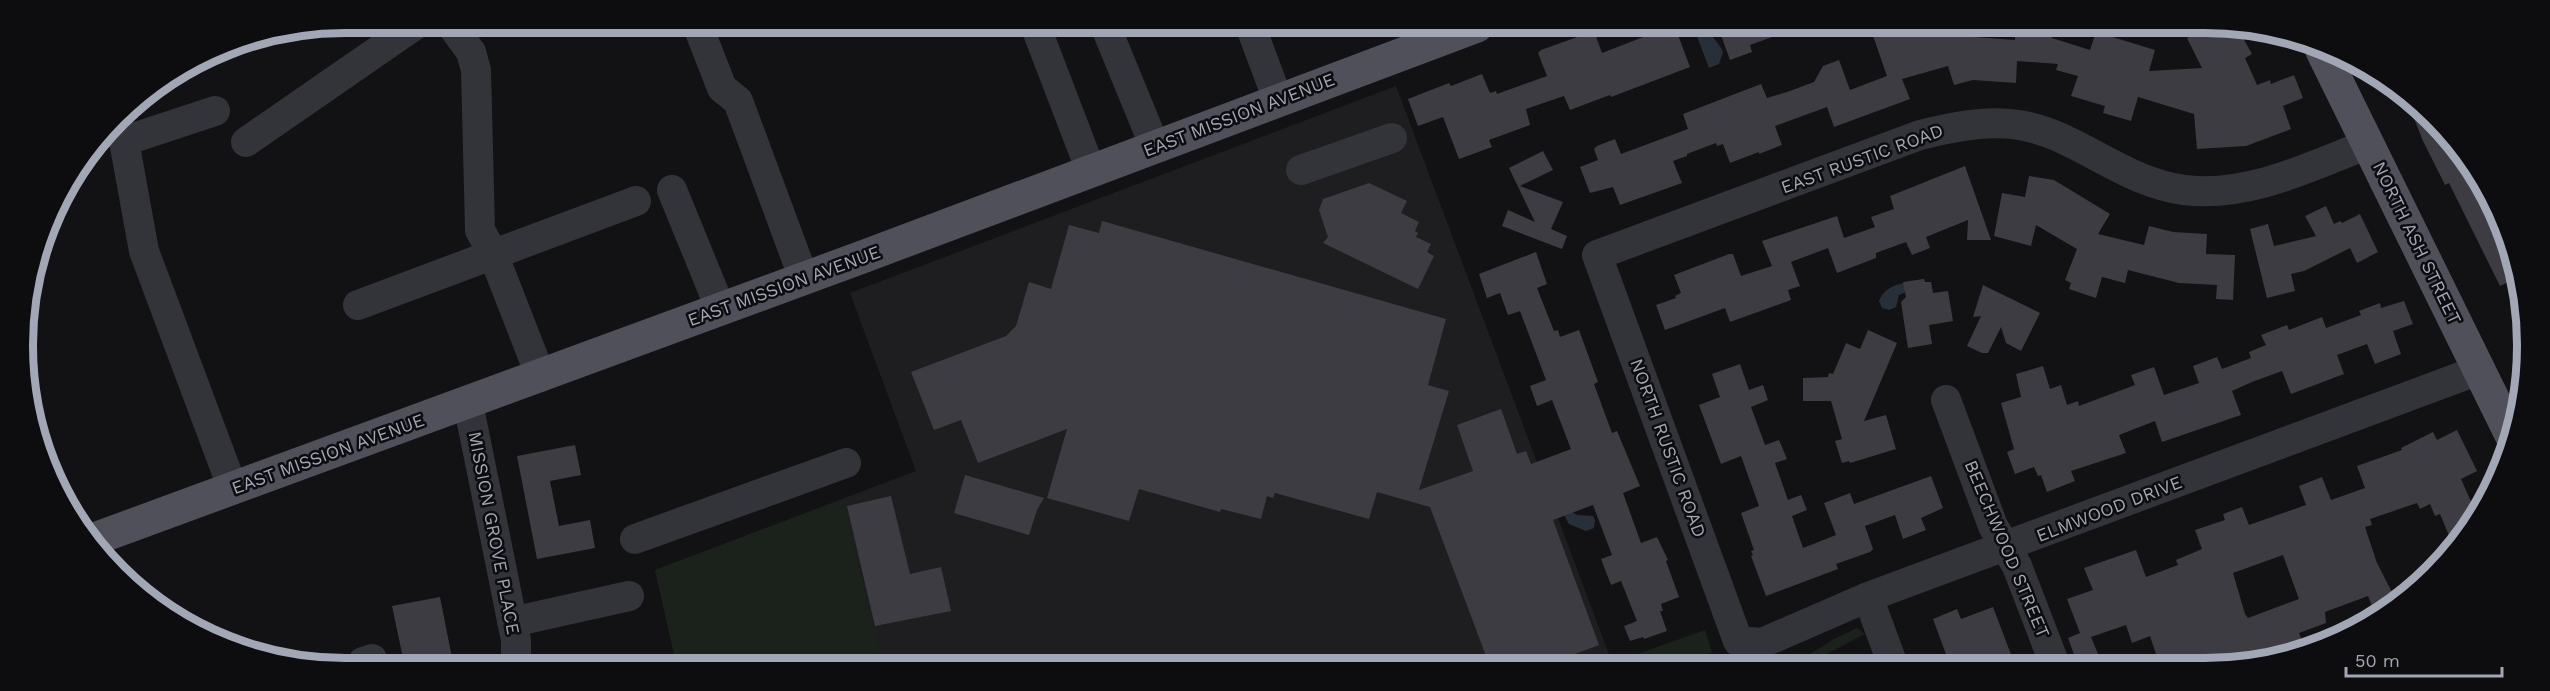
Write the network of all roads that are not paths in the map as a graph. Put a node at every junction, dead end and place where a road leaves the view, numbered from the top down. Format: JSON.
{"nodes":[{"id":1,"x":404,"y":33,"type":"edge"},
{"id":2,"x":457,"y":33,"type":"edge"},
{"id":3,"x":701,"y":33,"type":"edge"},
{"id":4,"x":1038,"y":33,"type":"edge"},
{"id":5,"x":1108,"y":33,"type":"edge"},
{"id":6,"x":1253,"y":33,"type":"edge"},
{"id":7,"x":1458,"y":33,"type":"edge"},
{"id":8,"x":2325,"y":58,"type":"edge"},
{"id":9,"x":1278,"y":100,"type":"junction"},
{"id":10,"x":214,"y":111,"type":"dead end"},
{"id":11,"x":1392,"y":138,"type":"dead end"},
{"id":12,"x":246,"y":142,"type":"dead end"},
{"id":13,"x":2368,"y":144,"type":"junction"},
{"id":14,"x":1155,"y":147,"type":"junction"},
{"id":15,"x":1090,"y":171,"type":"junction"},
{"id":16,"x":1301,"y":171,"type":"dead end"},
{"id":17,"x":672,"y":190,"type":"dead end"},
{"id":18,"x":636,"y":201,"type":"dead end"},
{"id":19,"x":493,"y":254,"type":"junction"},
{"id":20,"x":1597,"y":255,"type":"joint"},
{"id":21,"x":804,"y":279,"type":"junction"},
{"id":22,"x":358,"y":305,"type":"dead end"},
{"id":23,"x":721,"y":310,"type":"junction"},
{"id":24,"x":2480,"y":370,"type":"junction"},
{"id":25,"x":541,"y":376,"type":"junction"},
{"id":26,"x":1946,"y":400,"type":"dead end"},
{"id":27,"x":468,"y":403,"type":"junction"},
{"id":28,"x":2506,"y":425,"type":"edge"},
{"id":29,"x":846,"y":463,"type":"dead end"},
{"id":30,"x":233,"y":489,"type":"junction"},
{"id":31,"x":99,"y":537,"type":"edge"},
{"id":32,"x":635,"y":539,"type":"dead end"},
{"id":33,"x":2006,"y":547,"type":"junction"},
{"id":34,"x":629,"y":596,"type":"dead end"},
{"id":35,"x":1868,"y":597,"type":"junction"},
{"id":36,"x":512,"y":622,"type":"junction"},
{"id":37,"x":1738,"y":641,"type":"joint"},
{"id":38,"x":516,"y":658,"type":"edge"},
{"id":39,"x":1890,"y":658,"type":"edge"},
{"id":40,"x":2052,"y":658,"type":"edge"}],
"edges":[{"from":1,"to":12,"type":"street"},
{"from":2,"to":19,"type":"street"},
{"from":3,"to":21,"type":"street"},
{"from":4,"to":15,"type":"street"},
{"from":5,"to":14,"type":"street"},
{"from":6,"to":9,"type":"street"},
{"from":7,"to":9,"type":"main road","name":"EAST MISSION AVENUE"},
{"from":8,"to":13,"type":"main road","name":"NORTH ASH STREET"},
{"from":9,"to":14,"type":"main road","name":"EAST MISSION AVENUE"},
{"from":10,"to":30,"type":"street"},
{"from":11,"to":16,"type":"street"},
{"from":13,"to":20,"type":"street","name":"EAST RUSTIC ROAD"},
{"from":13,"to":24,"type":"main road","name":"NORTH ASH STREET"},
{"from":14,"to":15,"type":"main road","name":"EAST MISSION AVENUE"},
{"from":15,"to":21,"type":"main road","name":"EAST MISSION AVENUE"},
{"from":17,"to":23,"type":"street"},
{"from":18,"to":19,"type":"street"},
{"from":19,"to":22,"type":"street"},
{"from":19,"to":25,"type":"street"},
{"from":20,"to":37,"type":"street","name":"NORTH RUSTIC ROAD"},
{"from":21,"to":23,"type":"main road","name":"EAST MISSION AVENUE"},
{"from":23,"to":25,"type":"main road","name":"EAST MISSION AVENUE"},
{"from":24,"to":28,"type":"main road","name":"NORTH ASH STREET"},
{"from":24,"to":33,"type":"street","name":"ELMWOOD DRIVE"},
{"from":25,"to":27,"type":"main road","name":"EAST MISSION AVENUE"},
{"from":26,"to":33,"type":"street","name":"BEECHWOOD STREET"},
{"from":27,"to":30,"type":"main road","name":"EAST MISSION AVENUE"},
{"from":27,"to":36,"type":"street","name":"MISSION GROVE PLACE"},
{"from":29,"to":32,"type":"street"},
{"from":30,"to":31,"type":"main road","name":"EAST MISSION AVENUE"},
{"from":33,"to":35,"type":"street","name":"ELMWOOD DRIVE"},
{"from":33,"to":40,"type":"street","name":"BEECHWOOD STREET"},
{"from":34,"to":36,"type":"street"},
{"from":35,"to":37,"type":"street","name":"ELMWOOD DRIVE"},
{"from":35,"to":39,"type":"street"},
{"from":36,"to":38,"type":"street","name":"MISSION GROVE PLACE"}]}
